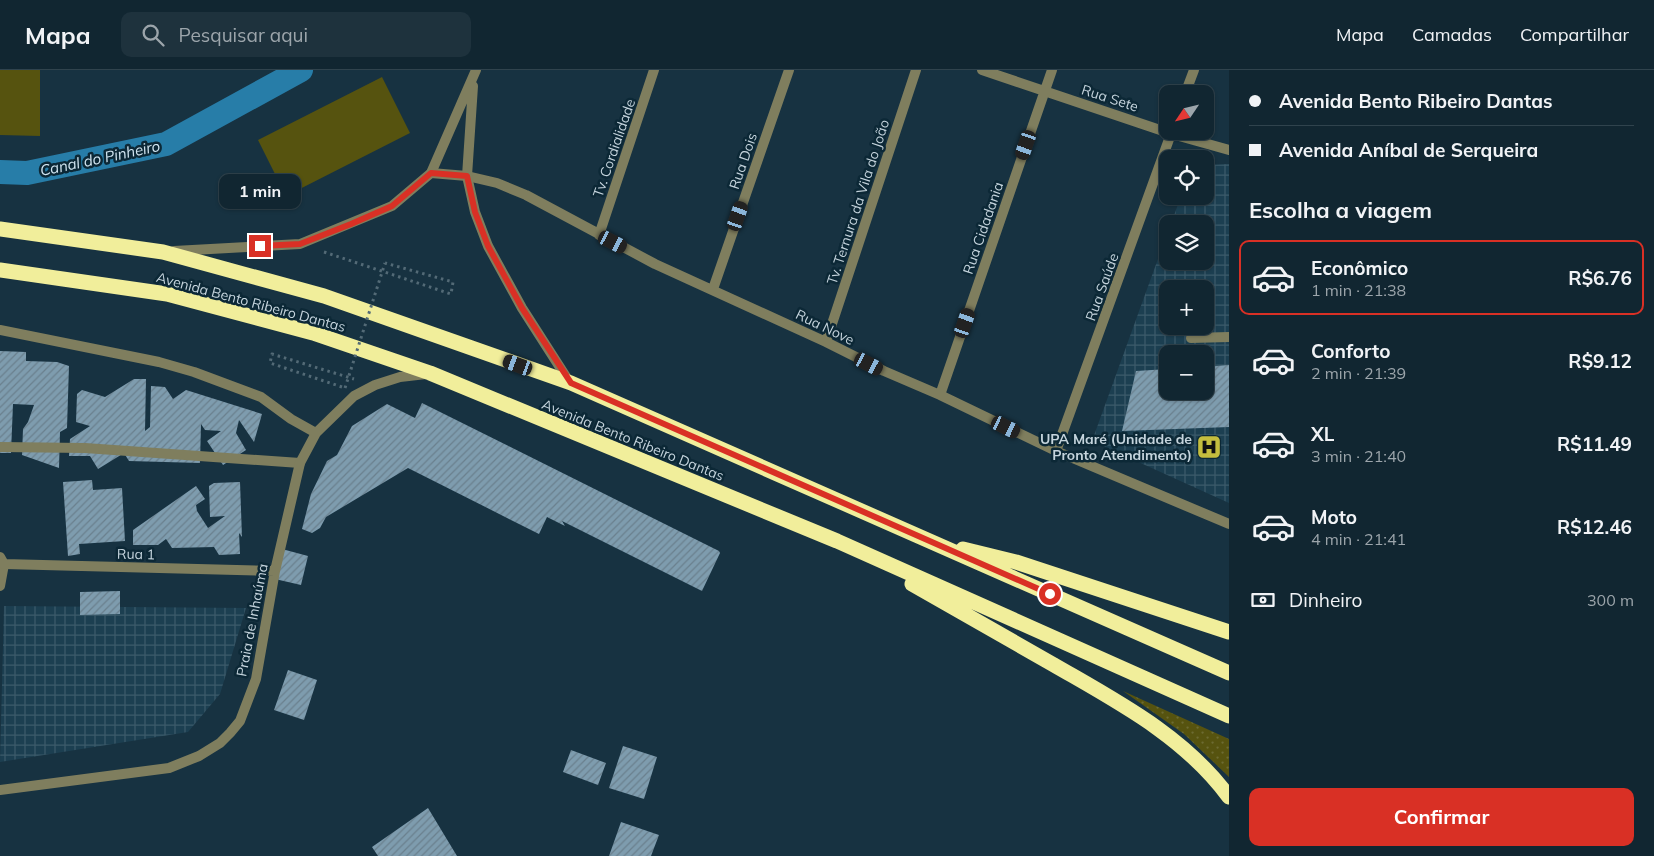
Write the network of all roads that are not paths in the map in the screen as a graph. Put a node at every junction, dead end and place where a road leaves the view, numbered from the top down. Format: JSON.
{"nodes":[{"id":1,"x":654,"y":70,"type":"edge"},
{"id":2,"x":789,"y":70,"type":"edge"},
{"id":3,"x":916,"y":70,"type":"edge"},
{"id":4,"x":982,"y":70,"type":"edge"},
{"id":5,"x":1052,"y":70,"type":"edge"},
{"id":6,"x":1194,"y":70,"type":"edge"},
{"id":7,"x":475,"y":74,"type":"edge"},
{"id":8,"x":1188,"y":85,"type":"edge"},
{"id":9,"x":1045,"y":91,"type":"junction"},
{"id":10,"x":1159,"y":128,"type":"edge"},
{"id":11,"x":1169,"y":140,"type":"edge"},
{"id":12,"x":1197,"y":140,"type":"edge"},
{"id":13,"x":1229,"y":150,"type":"edge"},
{"id":14,"x":431,"y":173,"type":"junction"},
{"id":15,"x":467,"y":176,"type":"junction"},
{"id":16,"x":0,"y":229,"type":"edge"},
{"id":17,"x":599,"y":235,"type":"junction"},
{"id":18,"x":163,"y":252,"type":"junction"},
{"id":19,"x":0,"y":270,"type":"edge"},
{"id":20,"x":713,"y":290,"type":"junction"},
{"id":21,"x":0,"y":330,"type":"edge"},
{"id":22,"x":1229,"y":337,"type":"edge"},
{"id":23,"x":1191,"y":338,"type":"dead end"},
{"id":24,"x":826,"y":342,"type":"junction"},
{"id":25,"x":430,"y":373,"type":"junction"},
{"id":26,"x":571,"y":383,"type":"junction"},
{"id":27,"x":940,"y":395,"type":"junction"},
{"id":28,"x":316,"y":432,"type":"junction"},
{"id":29,"x":0,"y":447,"type":"edge"},
{"id":30,"x":1056,"y":451,"type":"junction"},
{"id":31,"x":300,"y":463,"type":"junction"},
{"id":32,"x":1229,"y":524,"type":"edge"},
{"id":33,"x":925,"y":540,"type":"junction"},
{"id":34,"x":837,"y":541,"type":"junction"},
{"id":35,"x":2,"y":560,"type":"edge"},
{"id":36,"x":275,"y":571,"type":"junction"},
{"id":37,"x":0,"y":586,"type":"edge"},
{"id":38,"x":1229,"y":632,"type":"edge"},
{"id":39,"x":1229,"y":673,"type":"edge"},
{"id":40,"x":1229,"y":716,"type":"edge"},
{"id":41,"x":0,"y":790,"type":"edge"},
{"id":42,"x":1229,"y":796,"type":"edge"}],
"edges":[{"from":1,"to":17,"type":"street","name":"Tv. Cordialidade"},
{"from":2,"to":20,"type":"street","name":"Rua Dois"},
{"from":3,"to":24,"type":"street","name":"Tv. Ternura da Vila do João"},
{"from":4,"to":9,"type":"street","name":"Rua Sete"},
{"from":5,"to":9,"type":"street","name":"Rua Cidadania"},
{"from":6,"to":8,"type":"street"},
{"from":7,"to":14,"type":"street"},
{"from":7,"to":15,"type":"street"},
{"from":9,"to":10,"type":"street","name":"Rua Sete"},
{"from":9,"to":27,"type":"street","name":"Rua Cidadania"},
{"from":11,"to":30,"type":"street","name":"Rua Saúde"},
{"from":12,"to":13,"type":"street","name":"Rua Sete"},
{"from":14,"to":15,"type":"street","name":"Rua Nove"},
{"from":14,"to":18,"type":"street"},
{"from":15,"to":17,"type":"street","name":"Rua Nove"},
{"from":15,"to":26,"type":"street"},
{"from":16,"to":18,"type":"highway","name":"Avenida Bento Ribeiro Dantas"},
{"from":17,"to":20,"type":"street","name":"Rua Nove"},
{"from":18,"to":26,"type":"highway","name":"Avenida Bento Ribeiro Dantas"},
{"from":19,"to":25,"type":"highway","name":"Avenida Bento Ribeiro Dantas"},
{"from":20,"to":24,"type":"street","name":"Rua Nove"},
{"from":21,"to":28,"type":"street"},
{"from":22,"to":23,"type":"street"},
{"from":24,"to":27,"type":"street","name":"Rua Nove"},
{"from":25,"to":28,"type":"street","name":"Praia de Inhaúma"},
{"from":25,"to":34,"type":"highway","name":"Avenida Bento Ribeiro Dantas"},
{"from":26,"to":33,"type":"highway","name":"Avenida Bento Ribeiro Dantas"},
{"from":27,"to":30,"type":"street","name":"Rua Nove"},
{"from":28,"to":31,"type":"street","name":"Praia de Inhaúma"},
{"from":29,"to":31,"type":"street"},
{"from":30,"to":32,"type":"street","name":"Rua Nove"},
{"from":31,"to":36,"type":"street","name":"Praia de Inhaúma"},
{"from":33,"to":38,"type":"highway"},
{"from":33,"to":39,"type":"highway","name":"Avenida Bento Ribeiro Dantas"},
{"from":34,"to":40,"type":"highway","name":"Avenida Bento Ribeiro Dantas"},
{"from":34,"to":42,"type":"highway"},
{"from":35,"to":36,"type":"street","name":"Rua 1"},
{"from":35,"to":37,"type":"street"},
{"from":36,"to":41,"type":"street","name":"Praia de Inhaúma"}]}
